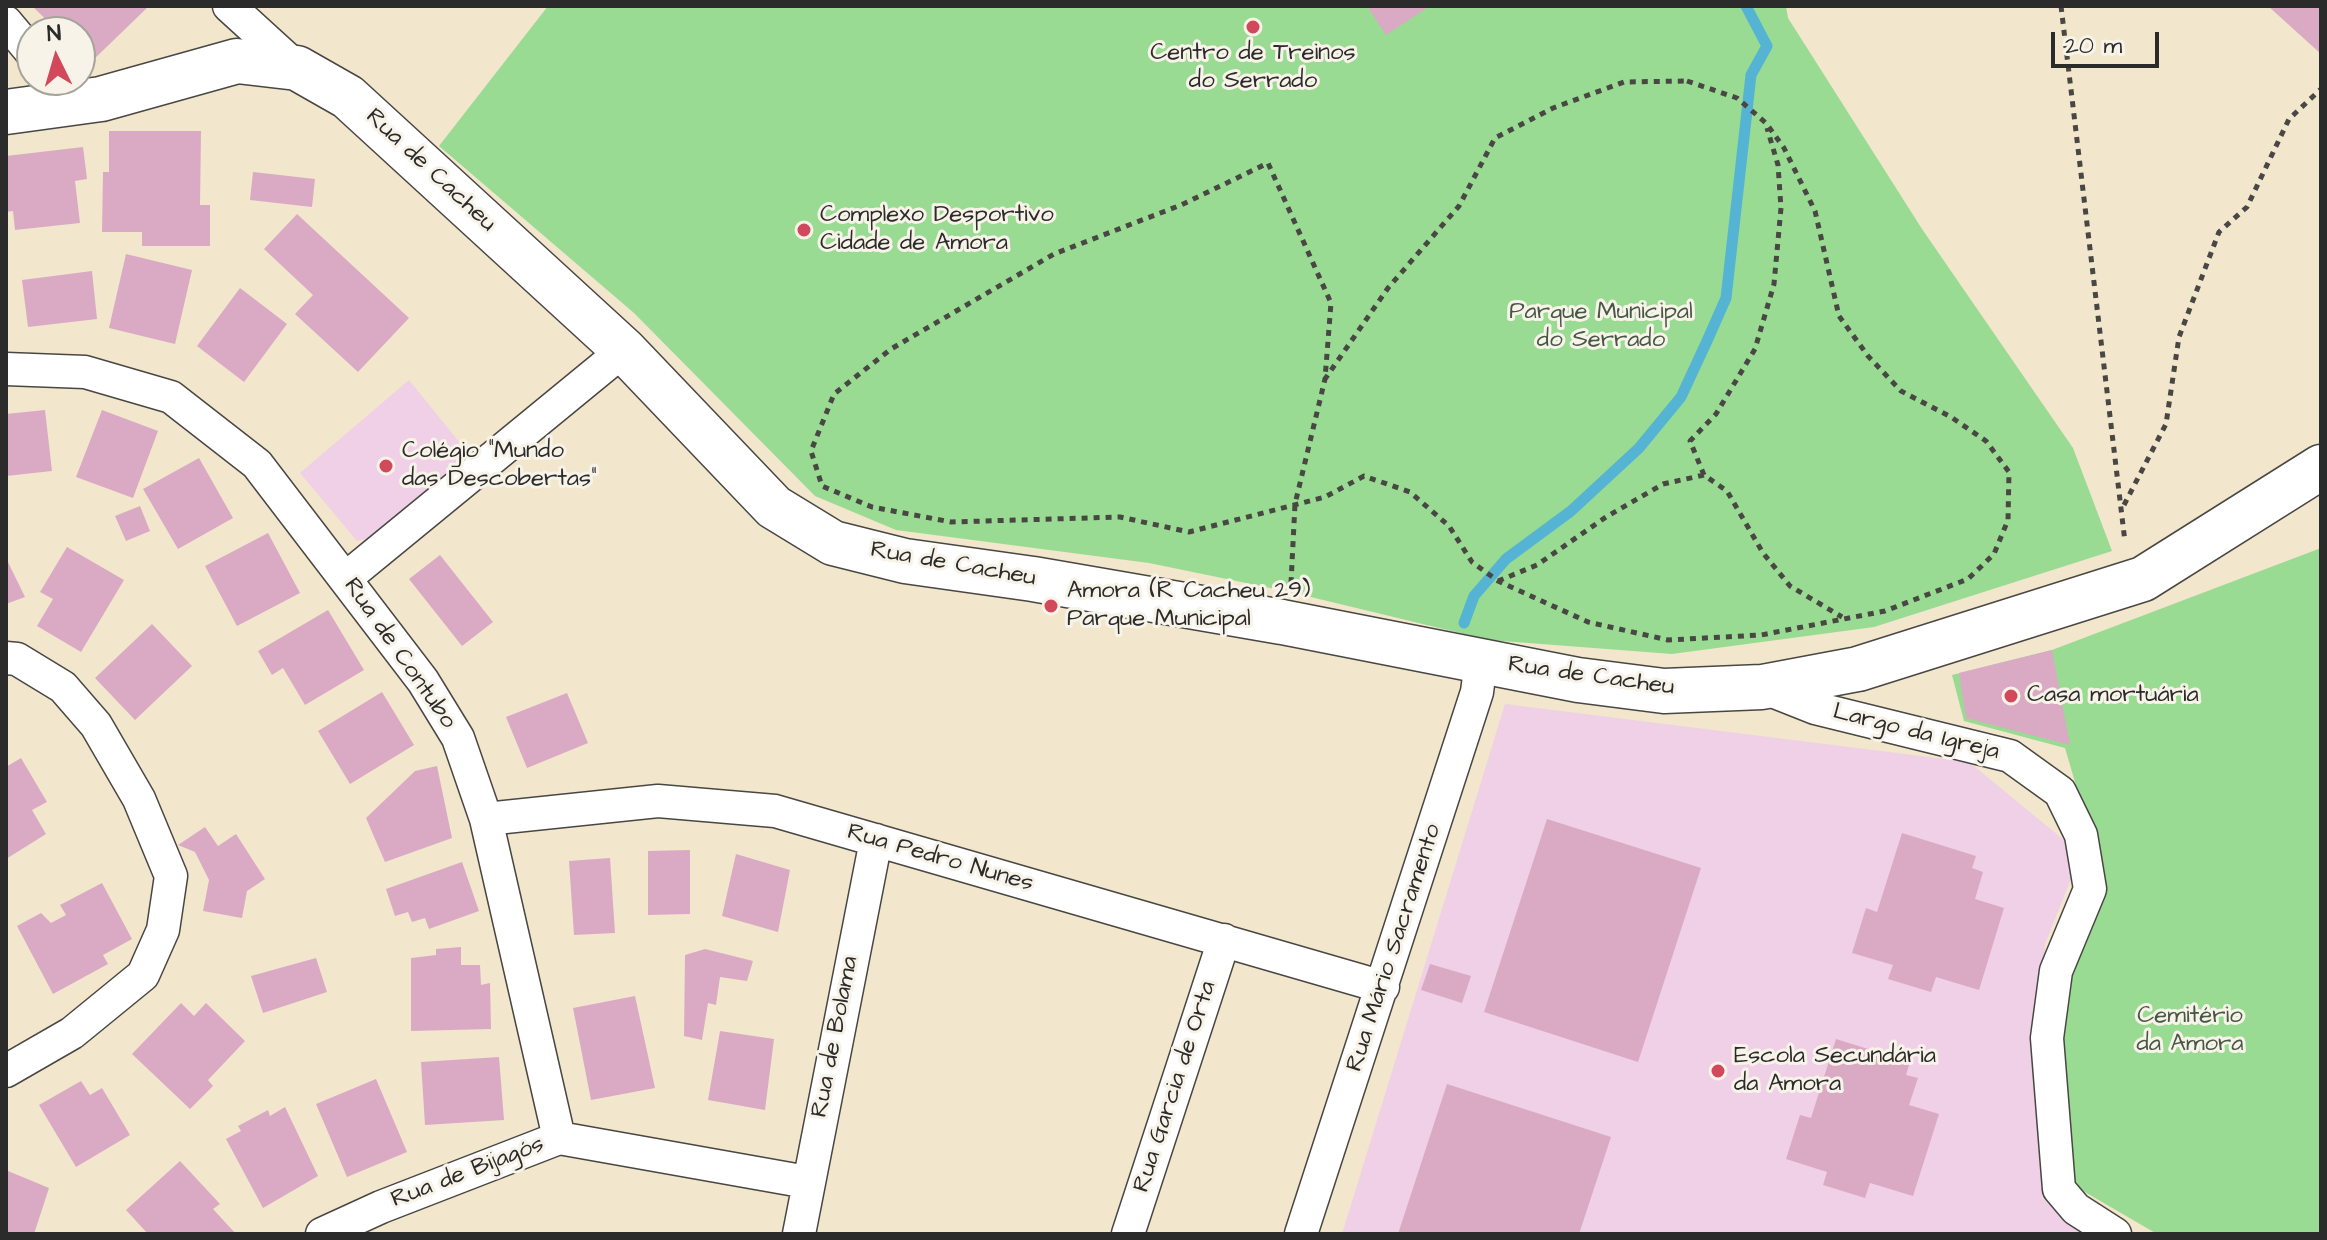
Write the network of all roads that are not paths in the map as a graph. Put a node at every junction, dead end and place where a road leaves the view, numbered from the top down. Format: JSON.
{"nodes":[{"id":1,"x":229,"y":6,"type":"edge"},
{"id":2,"x":297,"y":68,"type":"junction"},
{"id":3,"x":96,"y":86,"type":"edge"},
{"id":4,"x":52,"y":96,"type":"edge"},
{"id":5,"x":6,"y":112,"type":"edge"},
{"id":6,"x":624,"y":350,"type":"junction"},
{"id":7,"x":6,"y":369,"type":"edge"},
{"id":8,"x":2321,"y":467,"type":"edge"},
{"id":9,"x":346,"y":578,"type":"junction"},
{"id":10,"x":6,"y":658,"type":"edge"},
{"id":11,"x":1481,"y":661,"type":"junction"},
{"id":12,"x":1762,"y":687,"type":"junction"},
{"id":13,"x":486,"y":819,"type":"junction"},
{"id":14,"x":876,"y":840,"type":"junction"},
{"id":15,"x":1224,"y":940,"type":"junction"},
{"id":16,"x":1383,"y":987,"type":"junction"},
{"id":17,"x":6,"y":1071,"type":"edge"},
{"id":18,"x":559,"y":1138,"type":"junction"},
{"id":19,"x":807,"y":1182,"type":"junction"},
{"id":20,"x":322,"y":1234,"type":"edge"},
{"id":21,"x":799,"y":1234,"type":"edge"},
{"id":22,"x":1128,"y":1234,"type":"edge"},
{"id":23,"x":1301,"y":1234,"type":"edge"},
{"id":24,"x":2115,"y":1234,"type":"edge"}],
"edges":[{"from":1,"to":2,"type":"street"},
{"from":2,"to":3,"type":"main road","name":"Rua de Cacheu"},
{"from":2,"to":6,"type":"main road","name":"Rua de Cacheu"},
{"from":4,"to":5,"type":"main road","name":"Rua de Cacheu"},
{"from":6,"to":9,"type":"street"},
{"from":6,"to":11,"type":"main road","name":"Rua de Cacheu"},
{"from":7,"to":9,"type":"street","name":"Rua de Contubo"},
{"from":8,"to":12,"type":"main road","name":"Rua de Cacheu"},
{"from":9,"to":13,"type":"street","name":"Rua de Contubo"},
{"from":10,"to":17,"type":"street"},
{"from":11,"to":12,"type":"main road","name":"Rua de Cacheu"},
{"from":11,"to":16,"type":"street","name":"Rua Mário Sacramento"},
{"from":12,"to":24,"type":"street","name":"Largo da Igreja"},
{"from":13,"to":14,"type":"street","name":"Rua Pedro Nunes"},
{"from":13,"to":18,"type":"street","name":"Rua de Contubo"},
{"from":14,"to":15,"type":"street","name":"Rua Pedro Nunes"},
{"from":14,"to":19,"type":"street","name":"Rua de Bolama"},
{"from":15,"to":16,"type":"street","name":"Rua Pedro Nunes"},
{"from":15,"to":22,"type":"street","name":"Rua Garcia de Orta"},
{"from":16,"to":23,"type":"street","name":"Rua Mário Sacramento"},
{"from":18,"to":19,"type":"street","name":"Rua de Bijagós"},
{"from":18,"to":20,"type":"street","name":"Rua de Bijagós"},
{"from":19,"to":21,"type":"street","name":"Rua de Bolama"}]}
